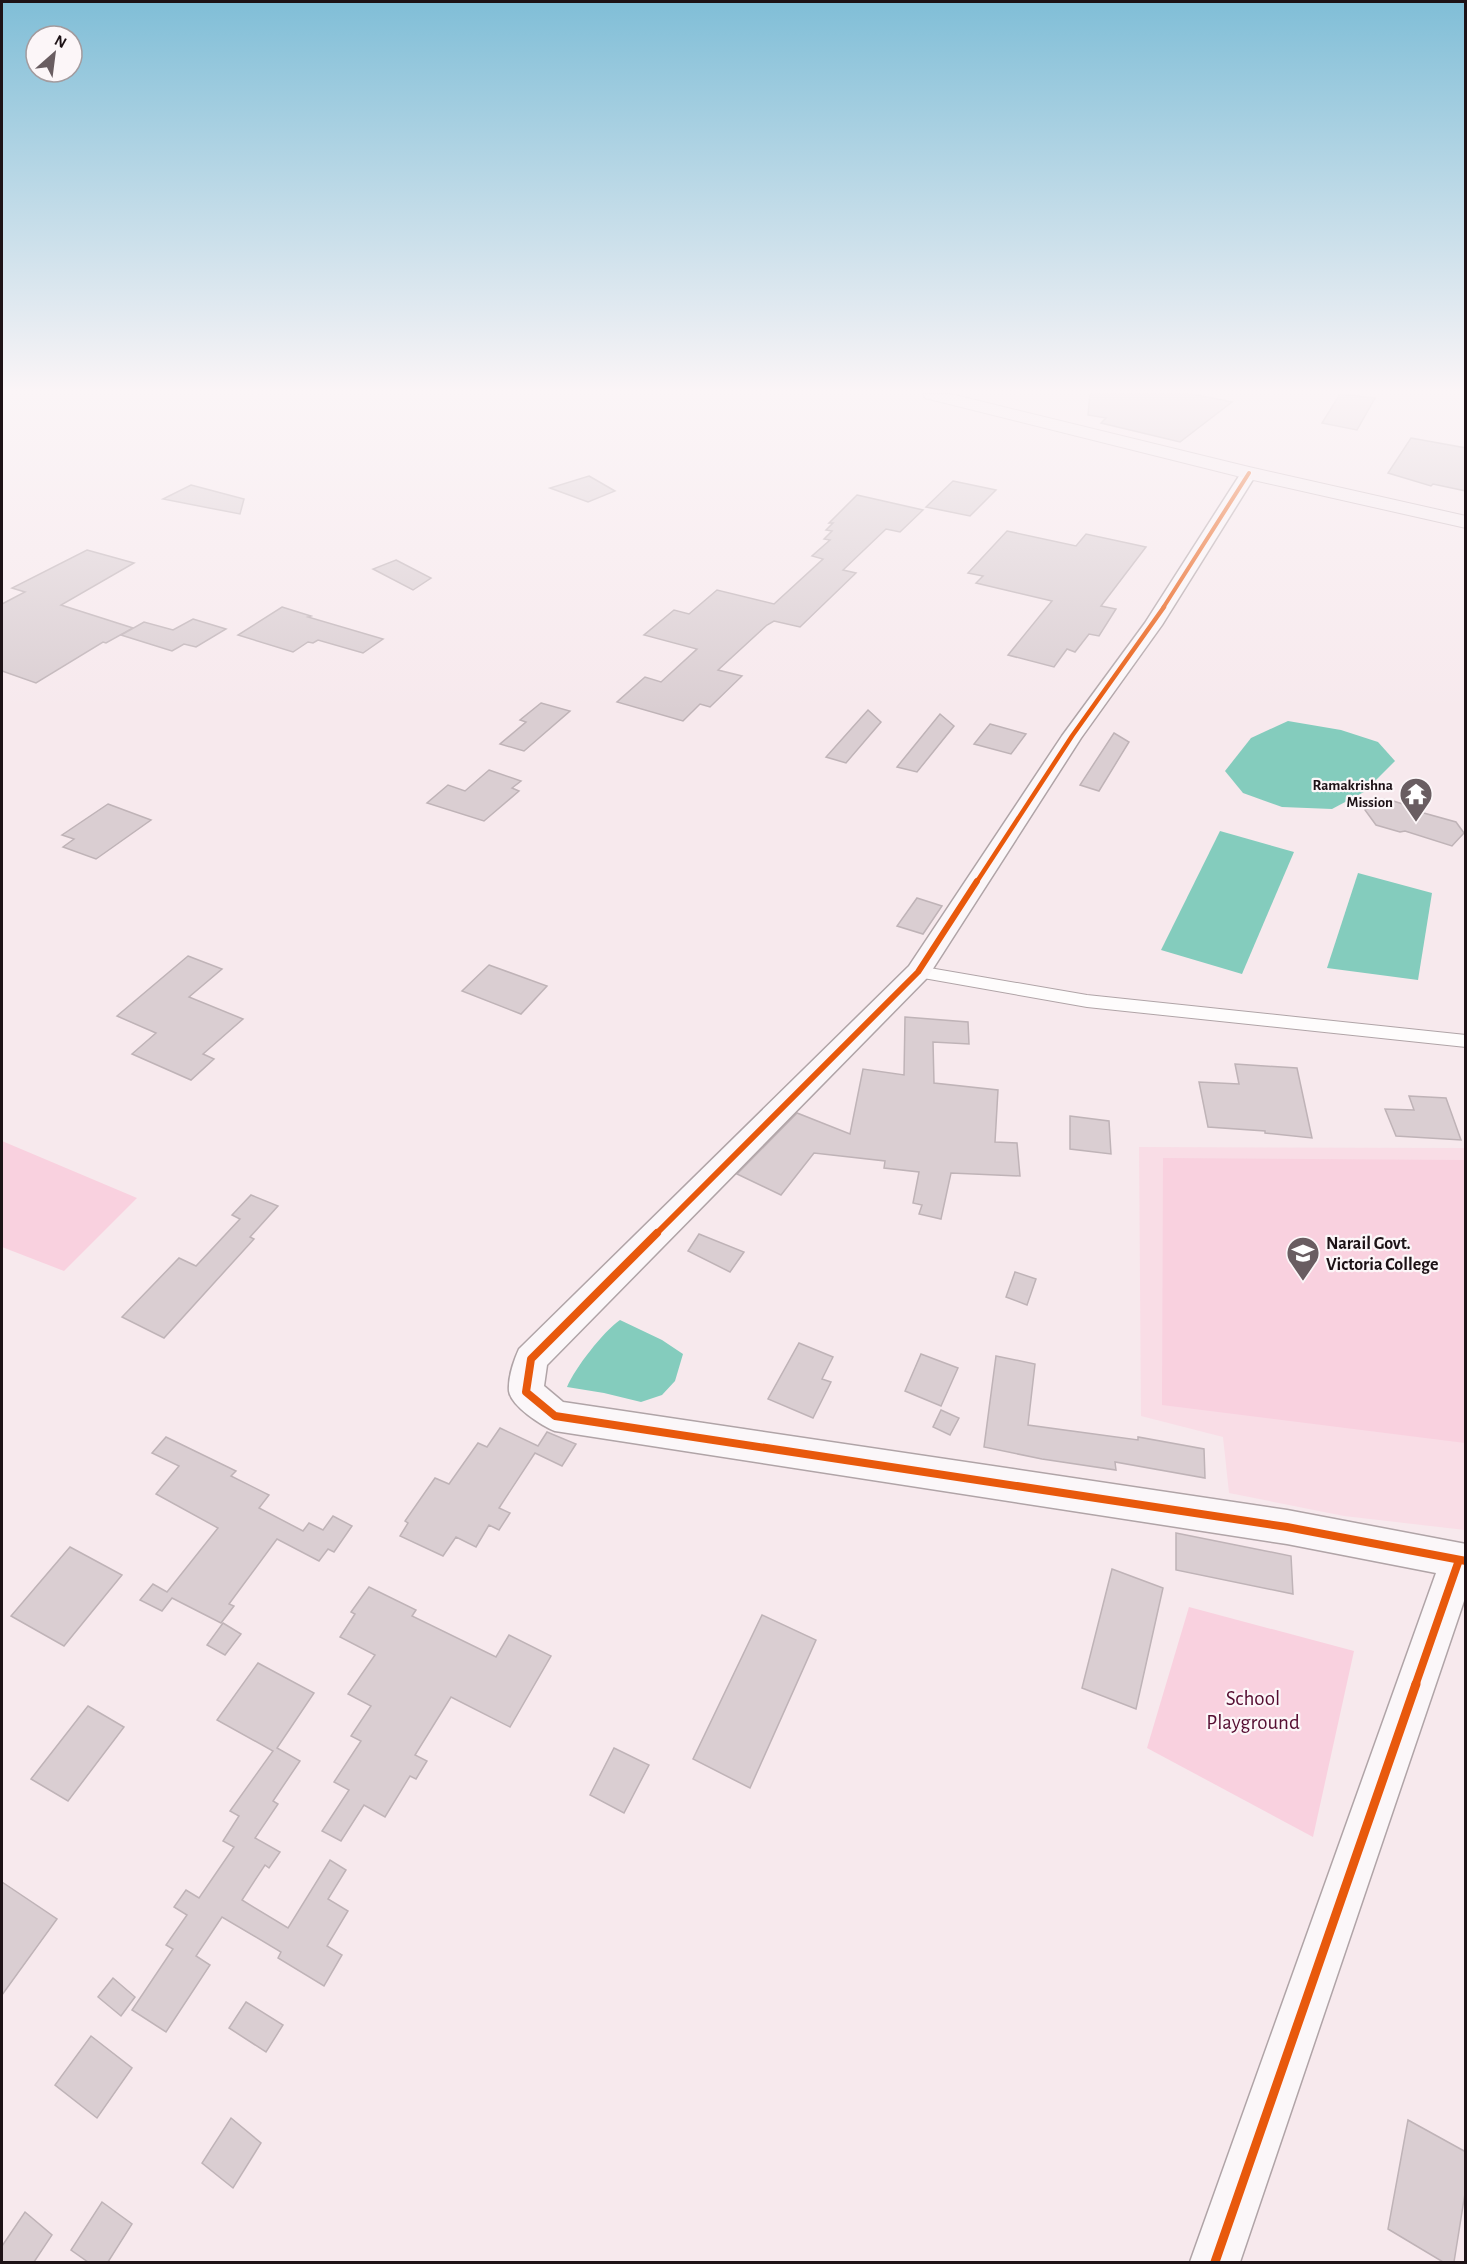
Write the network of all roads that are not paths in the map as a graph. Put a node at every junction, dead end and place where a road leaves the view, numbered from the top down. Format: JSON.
{"nodes":[{"id":1,"x":1232,"y":500,"type":"edge"},
{"id":2,"x":1367,"y":500,"type":"edge"},
{"id":3,"x":1466,"y":522,"type":"edge"},
{"id":4,"x":918,"y":972,"type":"junction"},
{"id":5,"x":1466,"y":1041,"type":"edge"},
{"id":6,"x":1462,"y":1560,"type":"edge"},
{"id":7,"x":1215,"y":2262,"type":"edge"}],
"edges":[{"from":1,"to":4,"type":"street"},
{"from":2,"to":3,"type":"highway"},
{"from":4,"to":5,"type":"street"},
{"from":4,"to":6,"type":"street"},
{"from":6,"to":7,"type":"street"}]}
